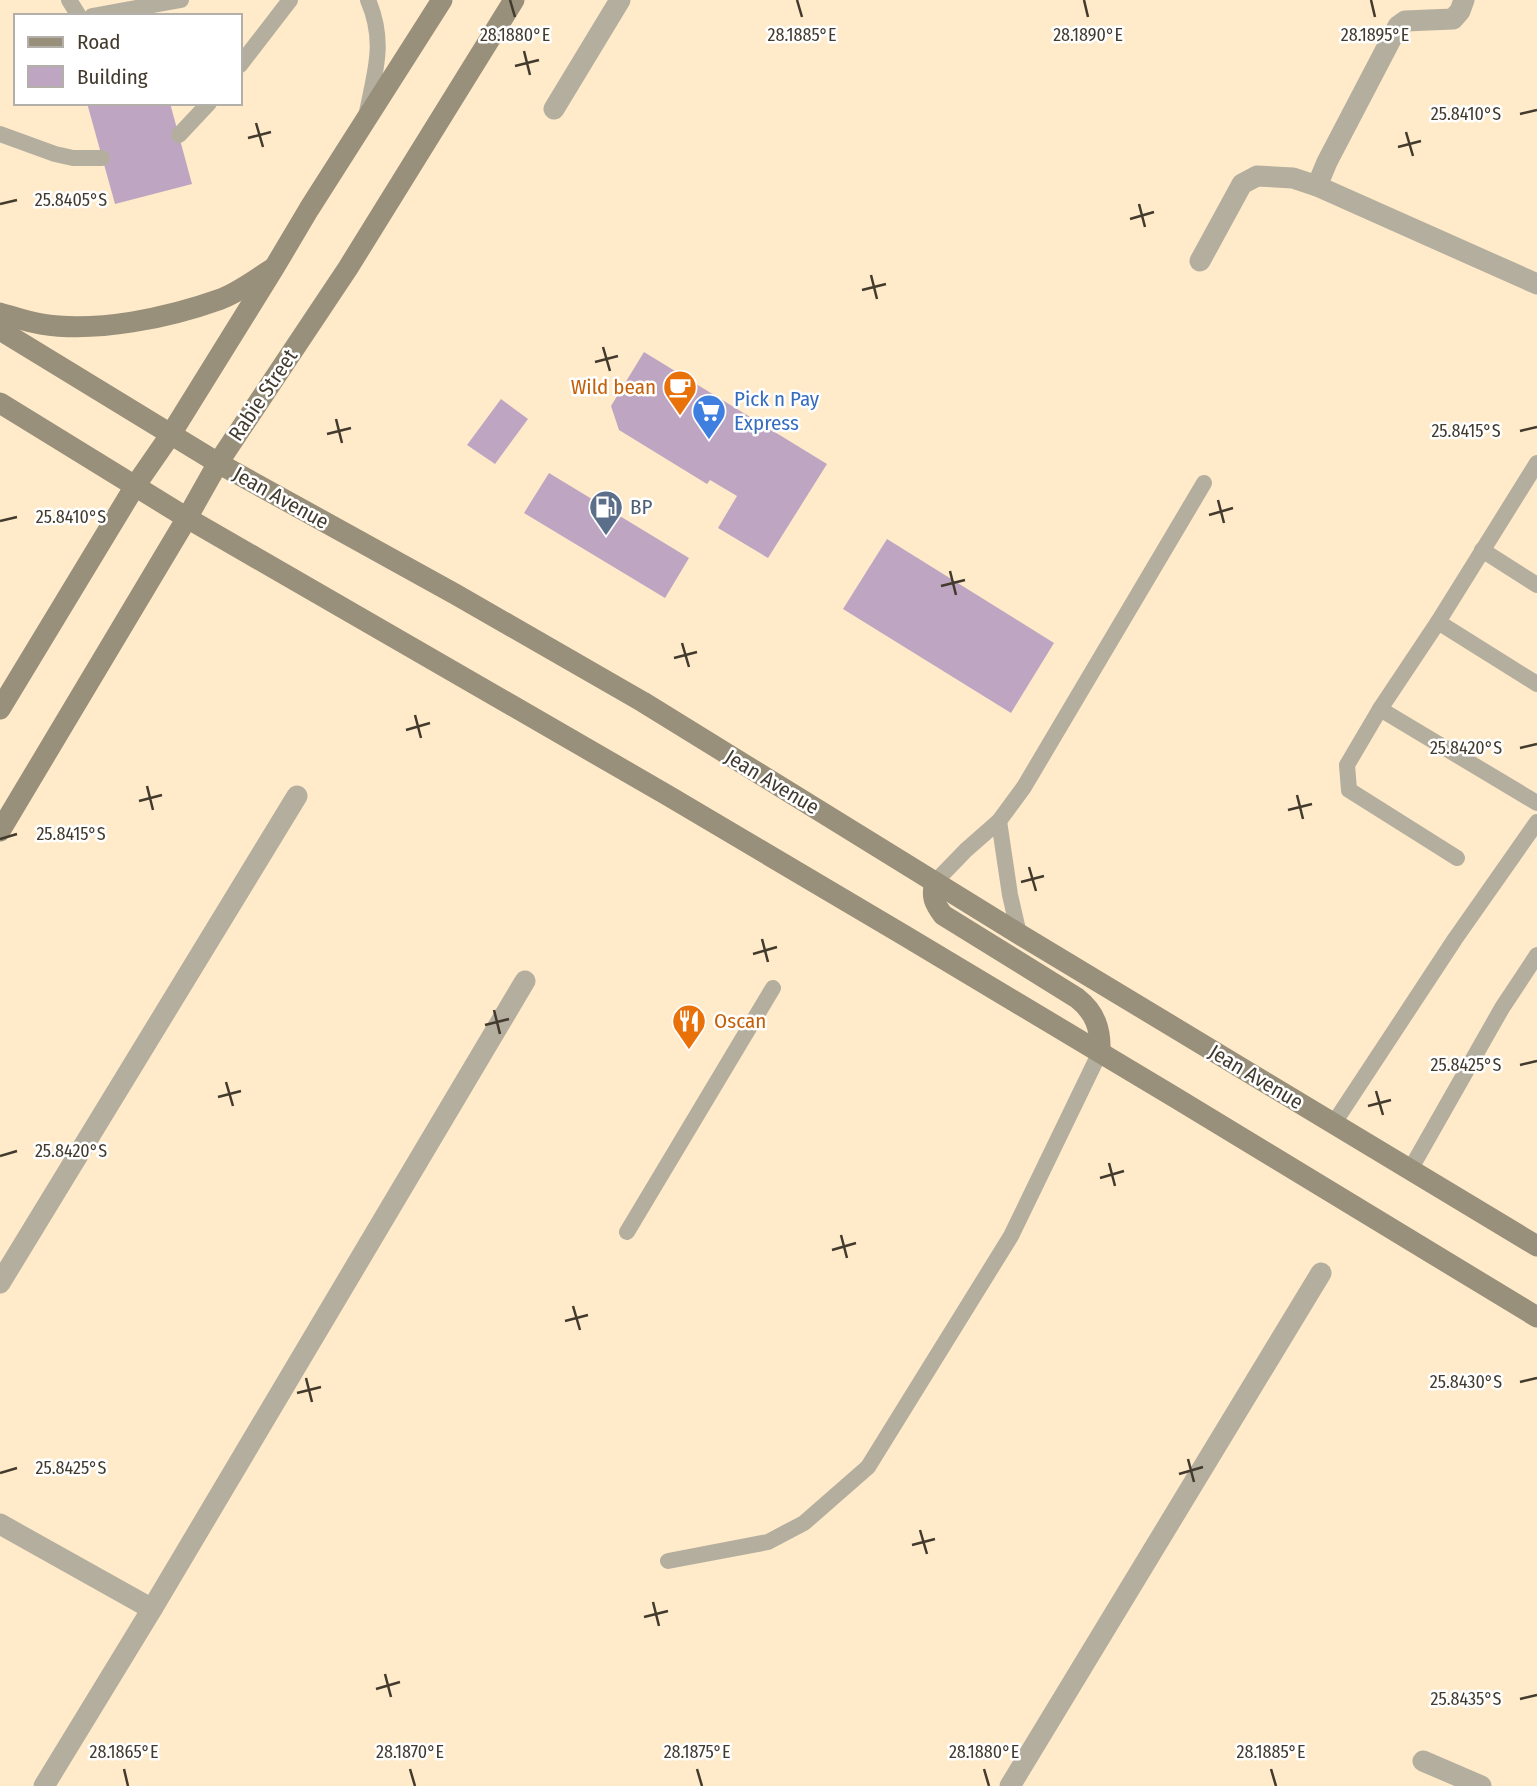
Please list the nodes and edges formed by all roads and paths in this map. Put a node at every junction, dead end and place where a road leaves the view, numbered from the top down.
1 (181, 0) edge
2 (290, 0) edge
3 (368, 0) edge
4 (442, 0) edge
5 (513, 0) edge
6 (620, 0) edge
7 (1464, 0) edge
8 (103, 14) edge
9 (242, 62) edge
10 (207, 105) edge
11 (554, 109) dead end
12 (366, 122) junction
13 (0, 134) edge
14 (179, 135) dead end
15 (102, 158) dead end
16 (1317, 186) junction
17 (1200, 261) dead end
18 (274, 268) junction
19 (1537, 284) edge
20 (0, 313) edge
21 (0, 330) edge
22 (0, 403) edge
23 (172, 434) junction
24 (218, 463) junction
25 (1537, 463) edge
26 (1204, 483) dead end
27 (135, 486) junction
28 (187, 518) junction
29 (1482, 550) junction
30 (1537, 585) edge
31 (1438, 622) junction
32 (1537, 684) edge
33 (0, 709) edge
34 (1380, 709) junction
35 (297, 796) dead end
36 (1537, 803) edge
37 (999, 821) junction
38 (1537, 822) edge
39 (0, 831) edge
40 (1457, 858) dead end
41 (935, 882) junction
42 (1019, 934) junction
43 (1537, 955) edge
44 (525, 981) dead end
45 (773, 988) dead end
46 (1100, 1052) junction
47 (1334, 1123) junction
48 (1410, 1170) junction
49 (627, 1232) dead end
50 (1537, 1246) edge
51 (1321, 1273) dead end
52 (0, 1283) edge
53 (1537, 1317) edge
54 (0, 1524) edge
55 (668, 1561) dead end
56 (152, 1609) junction
57 (1423, 1762) dead end
58 (44, 1786) edge
59 (1010, 1786) edge
60 (1481, 1786) edge

1 - 8 lane
2 - 9 lane
3 - 12 lane
4 - 12 main road
5 - 24 main road, Rabie Street
6 - 11 street
7 - 16 street
10 - 14 lane
12 - 18 main road
13 - 15 lane
16 - 17 street
16 - 19 street
18 - 20 main road
18 - 23 main road
21 - 23 main road, Jean Avenue
22 - 27 main road
23 - 24 main road, Jean Avenue
23 - 27 main road
24 - 28 main road, Rabie Street
24 - 41 main road, Jean Avenue
25 - 29 lane
26 - 37 lane
27 - 28 main road
27 - 33 main road
28 - 39 main road, Rabie Street
28 - 46 main road
29 - 30 lane
29 - 31 lane
31 - 32 lane
31 - 34 lane
34 - 36 lane
34 - 40 lane
35 - 52 street
37 - 41 lane
37 - 42 lane
38 - 47 lane
41 - 42 main road, Jean Avenue
41 - 46 main road
42 - 47 main road, Jean Avenue
43 - 48 lane
44 - 56 street
45 - 49 lane
46 - 53 main road
46 - 55 lane
47 - 48 main road, Jean Avenue
48 - 50 main road, Jean Avenue
51 - 59 street
54 - 56 street
56 - 58 street
57 - 60 street

